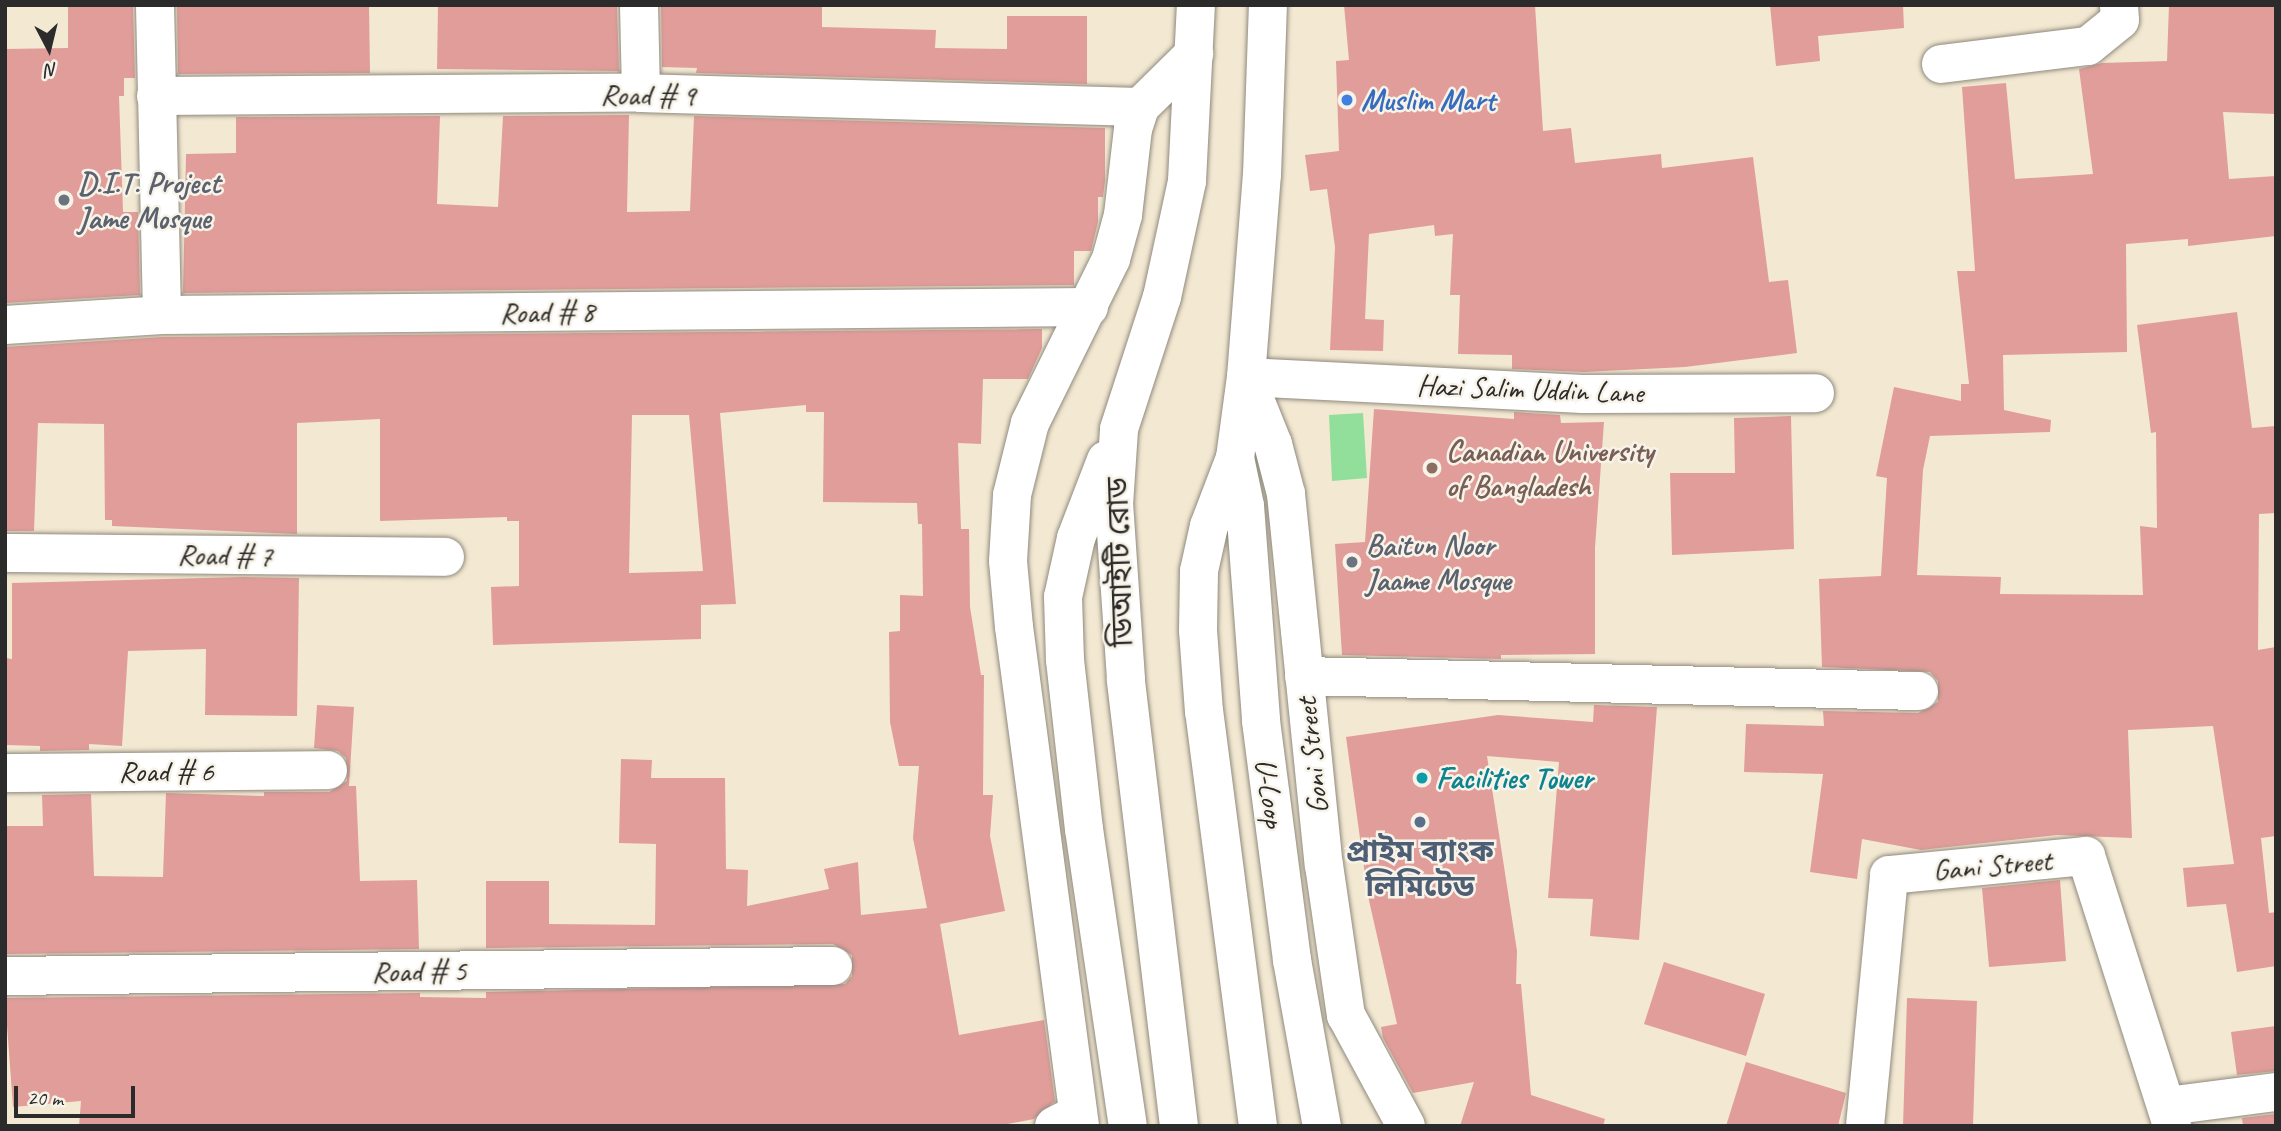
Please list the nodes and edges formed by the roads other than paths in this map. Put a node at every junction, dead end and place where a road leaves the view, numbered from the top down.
1 (155, 5) edge
2 (639, 5) edge
3 (1196, 5) edge
4 (1268, 5) edge
5 (2119, 5) edge
6 (1194, 54) junction
7 (1941, 64) dead end
8 (641, 93) junction
9 (156, 96) junction
10 (1140, 107) junction
11 (1089, 307) junction
12 (162, 315) junction
13 (5, 325) edge
14 (1246, 377) junction
15 (1815, 393) dead end
16 (1119, 429) junction
17 (1235, 458) junction
18 (5, 553) edge
19 (445, 557) dead end
20 (1304, 676) junction
21 (1919, 691) dead end
22 (328, 770) dead end
23 (5, 773) edge
24 (833, 966) dead end
25 (5, 976) edge
26 (2276, 1092) edge
27 (2170, 1116) edge
28 (1071, 1122) edge
29 (1128, 1126) edge
30 (1178, 1126) edge
31 (1258, 1126) edge
32 (1322, 1126) edge
33 (1406, 1126) edge
34 (1865, 1126) edge

1 - 9 street
2 - 8 street
3 - 6 street, ডিআইটি রোড
4 - 14 street
5 - 7 street
6 - 10 street
6 - 16 street, ডিআইটি রোড
8 - 9 street, Road # 9
8 - 10 street, Road # 9
9 - 12 street
10 - 11 street
11 - 12 street, Road # 8
11 - 28 street
12 - 13 street, Road # 8
14 - 15 street, Hazi Salim Uddin Lane
14 - 17 street
14 - 20 street, Goni Street
16 - 29 street
16 - 30 street, ডিআইটি রোড
17 - 31 street
17 - 32 street, U-Loop
18 - 19 street, Road # 7
20 - 21 street
20 - 33 street, Goni Street
22 - 23 street, Road # 6
24 - 25 street, Road # 5
26 - 27 street, Gani Street
27 - 34 street, Gani Street

